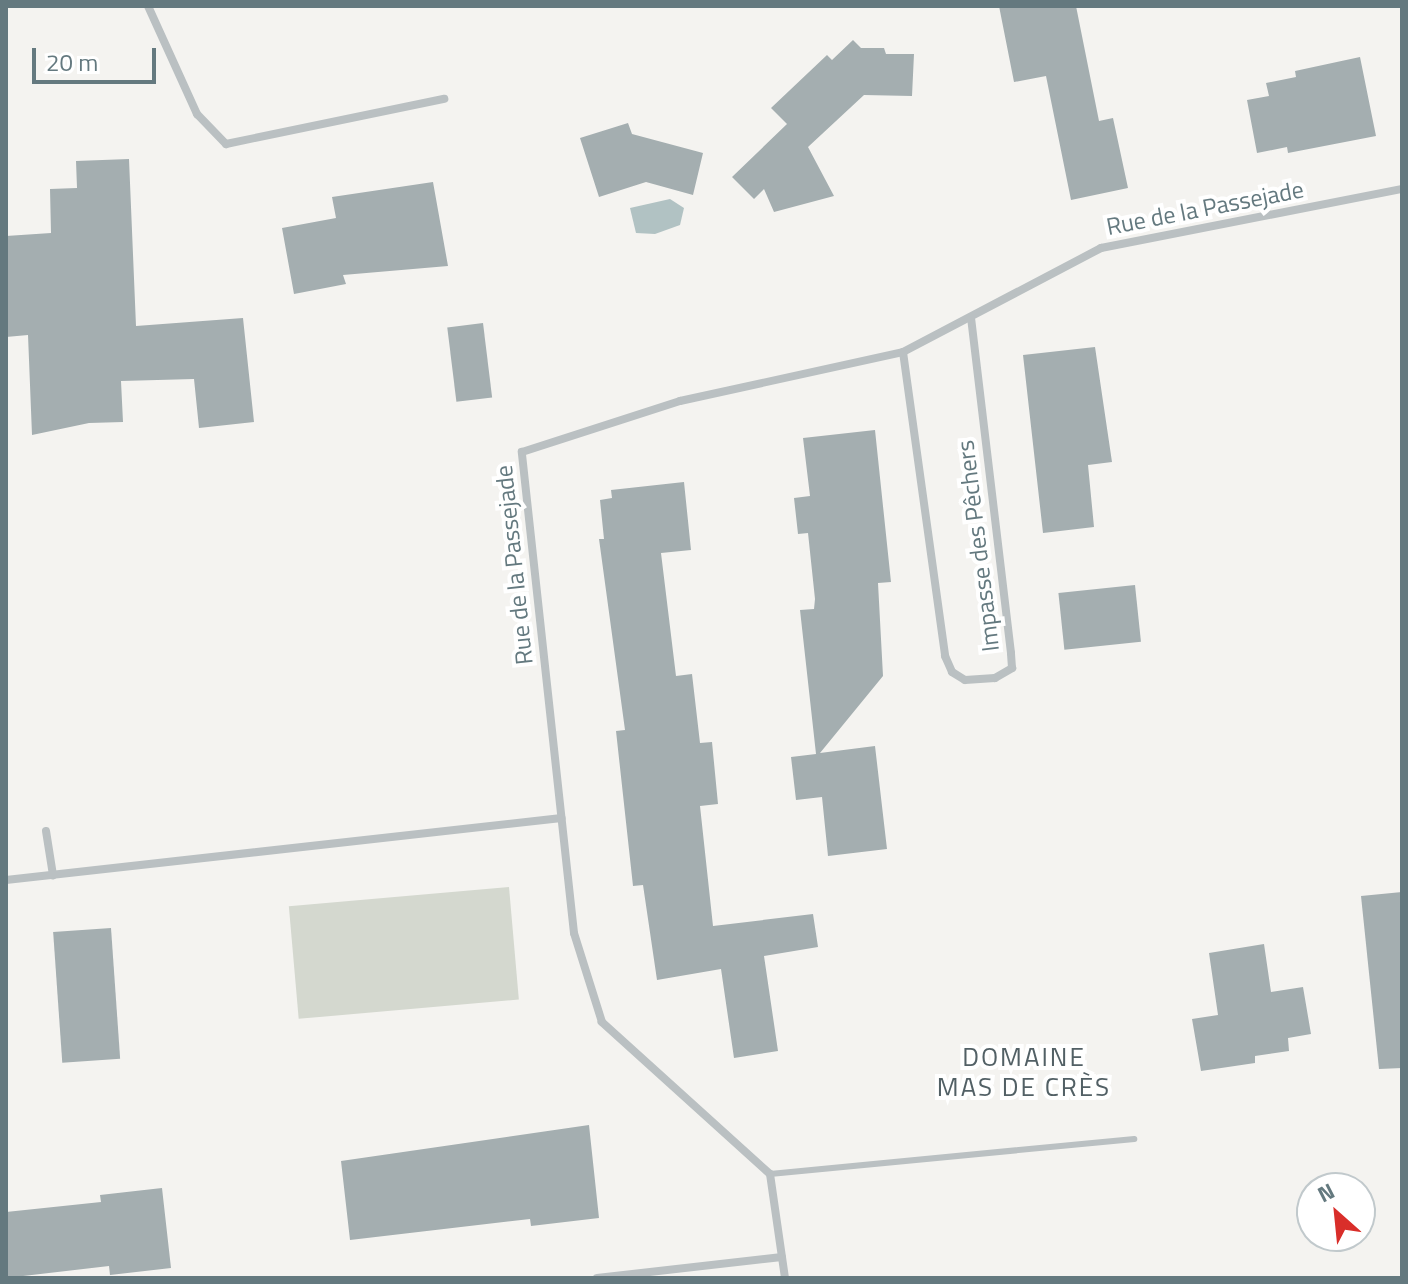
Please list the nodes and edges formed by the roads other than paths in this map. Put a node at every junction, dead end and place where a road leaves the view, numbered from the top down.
1 (148, 6) edge
2 (444, 99) dead end
3 (1402, 189) edge
4 (971, 319) junction
5 (903, 352) junction
6 (562, 818) junction
7 (46, 831) dead end
8 (53, 875) junction
9 (6, 880) edge
10 (1134, 1139) dead end
11 (770, 1174) junction
12 (782, 1257) junction
13 (597, 1278) edge
14 (785, 1278) edge

1 - 2 street
3 - 4 street, Rue de la Passejade
4 - 5 street, Rue de la Passejade
4 - 5 street, Impasse des Pêchers
5 - 6 street, Rue de la Passejade
6 - 8 street
6 - 11 street, Rue de la Passejade
7 - 8 street
8 - 9 street
10 - 11 lane
11 - 12 street
12 - 13 street
12 - 14 street

